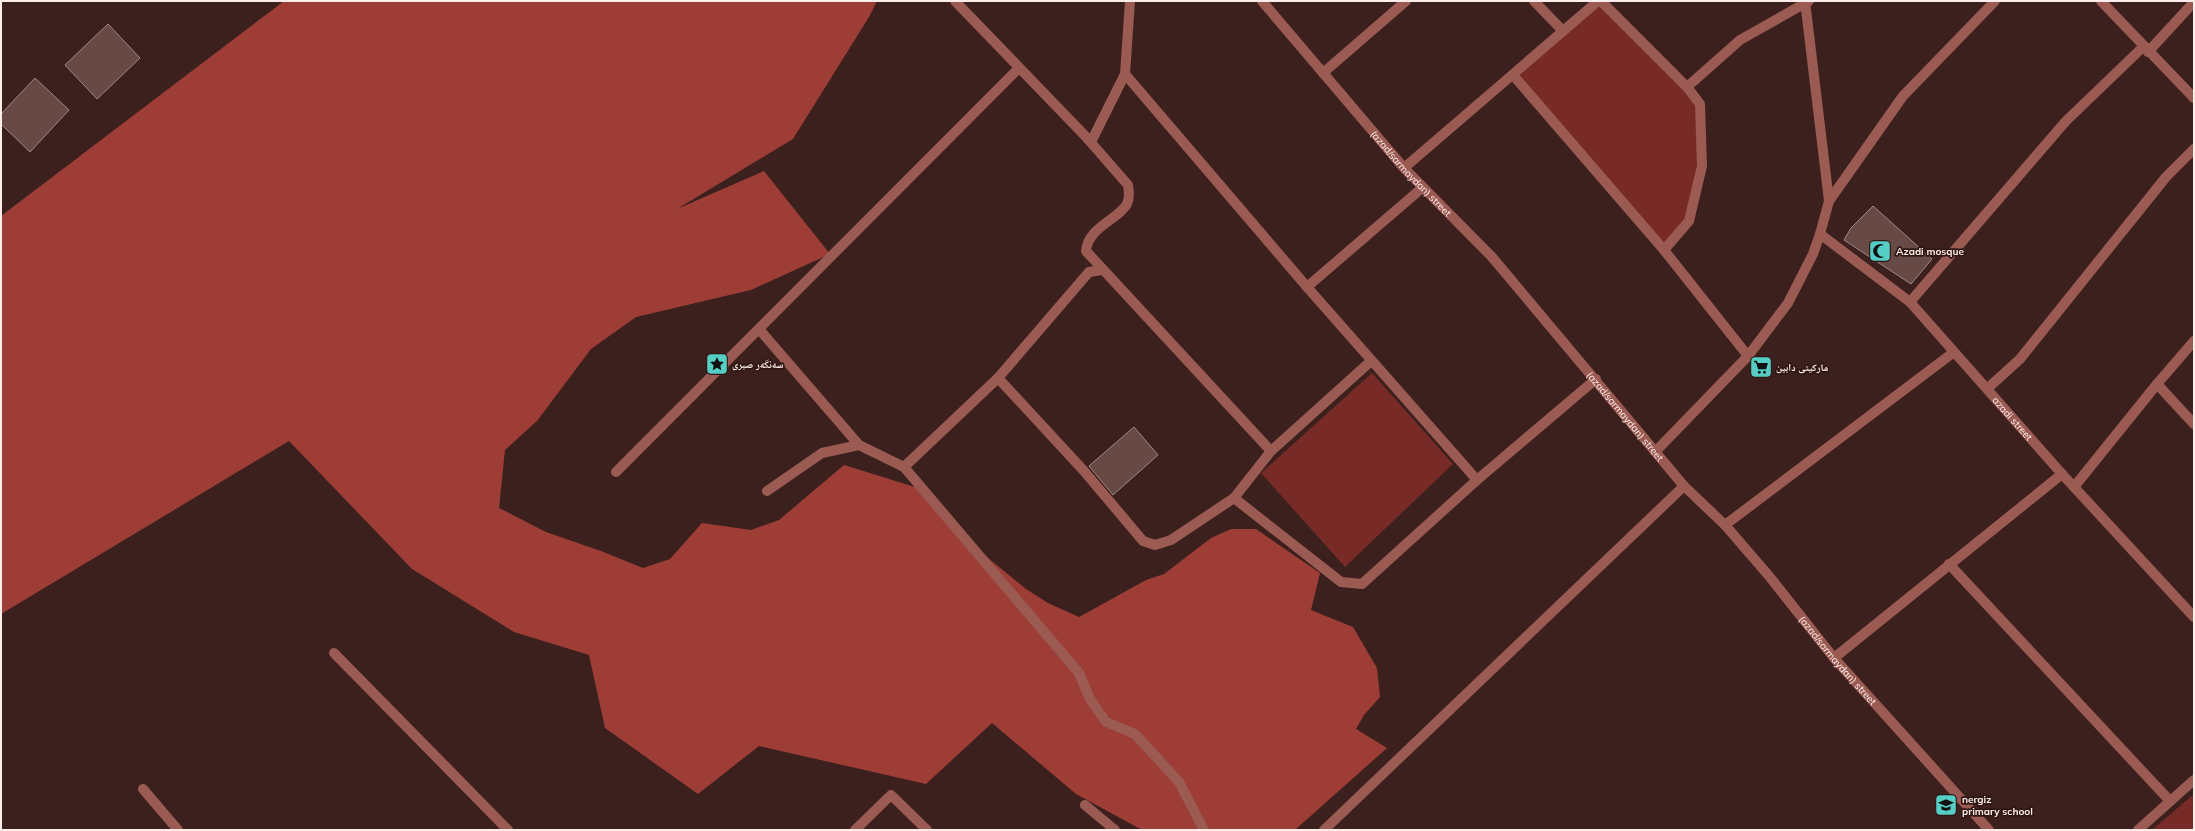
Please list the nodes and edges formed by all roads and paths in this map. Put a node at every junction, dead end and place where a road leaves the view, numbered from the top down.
1 (956, 1) edge
2 (1130, 1) edge
3 (1262, 1) edge
4 (1406, 1) edge
5 (1534, 1) edge
6 (1600, 1) edge
7 (1995, 1) edge
8 (2101, 1) edge
9 (1807, 2) edge
10 (2194, 2) edge
11 (1563, 31) junction
12 (2145, 49) junction
13 (1019, 68) junction
14 (1323, 73) junction
15 (1125, 74) junction
16 (1513, 75) junction
17 (1687, 86) junction
18 (2194, 98) edge
19 (1087, 138) junction
20 (2194, 149) edge
21 (1404, 168) junction
22 (1422, 188) junction
23 (1829, 201) junction
24 (1820, 234) junction
25 (1664, 250) junction
26 (1102, 270) junction
27 (1307, 287) junction
28 (1910, 302) junction
29 (759, 329) junction
30 (2194, 341) edge
31 (1954, 352) junction
32 (1748, 356) junction
33 (1371, 361) junction
34 (998, 378) junction
35 (1596, 379) junction
36 (2157, 384) junction
37 (1988, 388) junction
38 (2194, 424) edge
39 (859, 445) junction
40 (1271, 450) junction
41 (1655, 452) junction
42 (904, 467) junction
43 (616, 472) dead end
44 (2062, 474) junction
45 (1478, 480) junction
46 (1684, 486) junction
47 (2074, 487) junction
48 (767, 491) dead end
49 (1234, 498) junction
50 (1725, 525) junction
51 (1949, 564) junction
52 (2194, 617) edge
53 (334, 653) dead end
54 (1834, 658) junction
55 (2194, 780) edge
56 (143, 789) dead end
57 (2170, 801) junction
58 (1085, 805) dead end
59 (178, 830) edge
60 (508, 830) edge
61 (855, 830) edge
62 (927, 830) edge
63 (1114, 830) edge
64 (1204, 830) edge
65 (1324, 830) edge
66 (1989, 830) edge
67 (2138, 830) edge

1 - 13 street
2 - 15 street
3 - 14 street, (azad/sarmaydan) street
4 - 14 street
5 - 11 street
6 - 11 street
6 - 17 street
7 - 23 street
8 - 12 street
9 - 17 street
9 - 23 street
10 - 12 street
11 - 16 street
12 - 18 street
12 - 28 street
13 - 19 street
13 - 29 street
14 - 21 street, (azad/sarmaydan) street
15 - 19 street
15 - 27 street
16 - 21 street
16 - 25 street
17 - 25 street
19 - 26 street
20 - 37 street
21 - 22 street, (azad/sarmaydan) street
22 - 27 street
22 - 35 street, (azad/sarmaydan) street
23 - 24 street
24 - 28 street, azadi street
24 - 32 street
25 - 32 street
26 - 34 street
26 - 40 street
27 - 33 street
28 - 31 street, azadi street
29 - 39 street
29 - 43 street
30 - 36 street
31 - 37 street, azadi street
31 - 50 street
32 - 41 street
33 - 40 street
33 - 45 street
34 - 42 street
34 - 49 street
35 - 41 street, (azad/sarmaydan) street
35 - 45 street
36 - 38 street
36 - 47 street
37 - 44 street, azadi street
39 - 42 street
39 - 48 street
40 - 49 street
41 - 46 street, (azad/sarmaydan) street
42 - 64 street
44 - 47 street, azadi street
44 - 51 street
45 - 49 street
46 - 50 street, (azad/sarmaydan) street
46 - 65 street
47 - 52 street, azadi street
50 - 54 street, (azad/sarmaydan) street
51 - 54 street
51 - 57 street
53 - 60 street
54 - 66 street, (azad/sarmaydan) street
55 - 57 street
56 - 59 street
57 - 67 street
58 - 63 street
61 - 62 street

